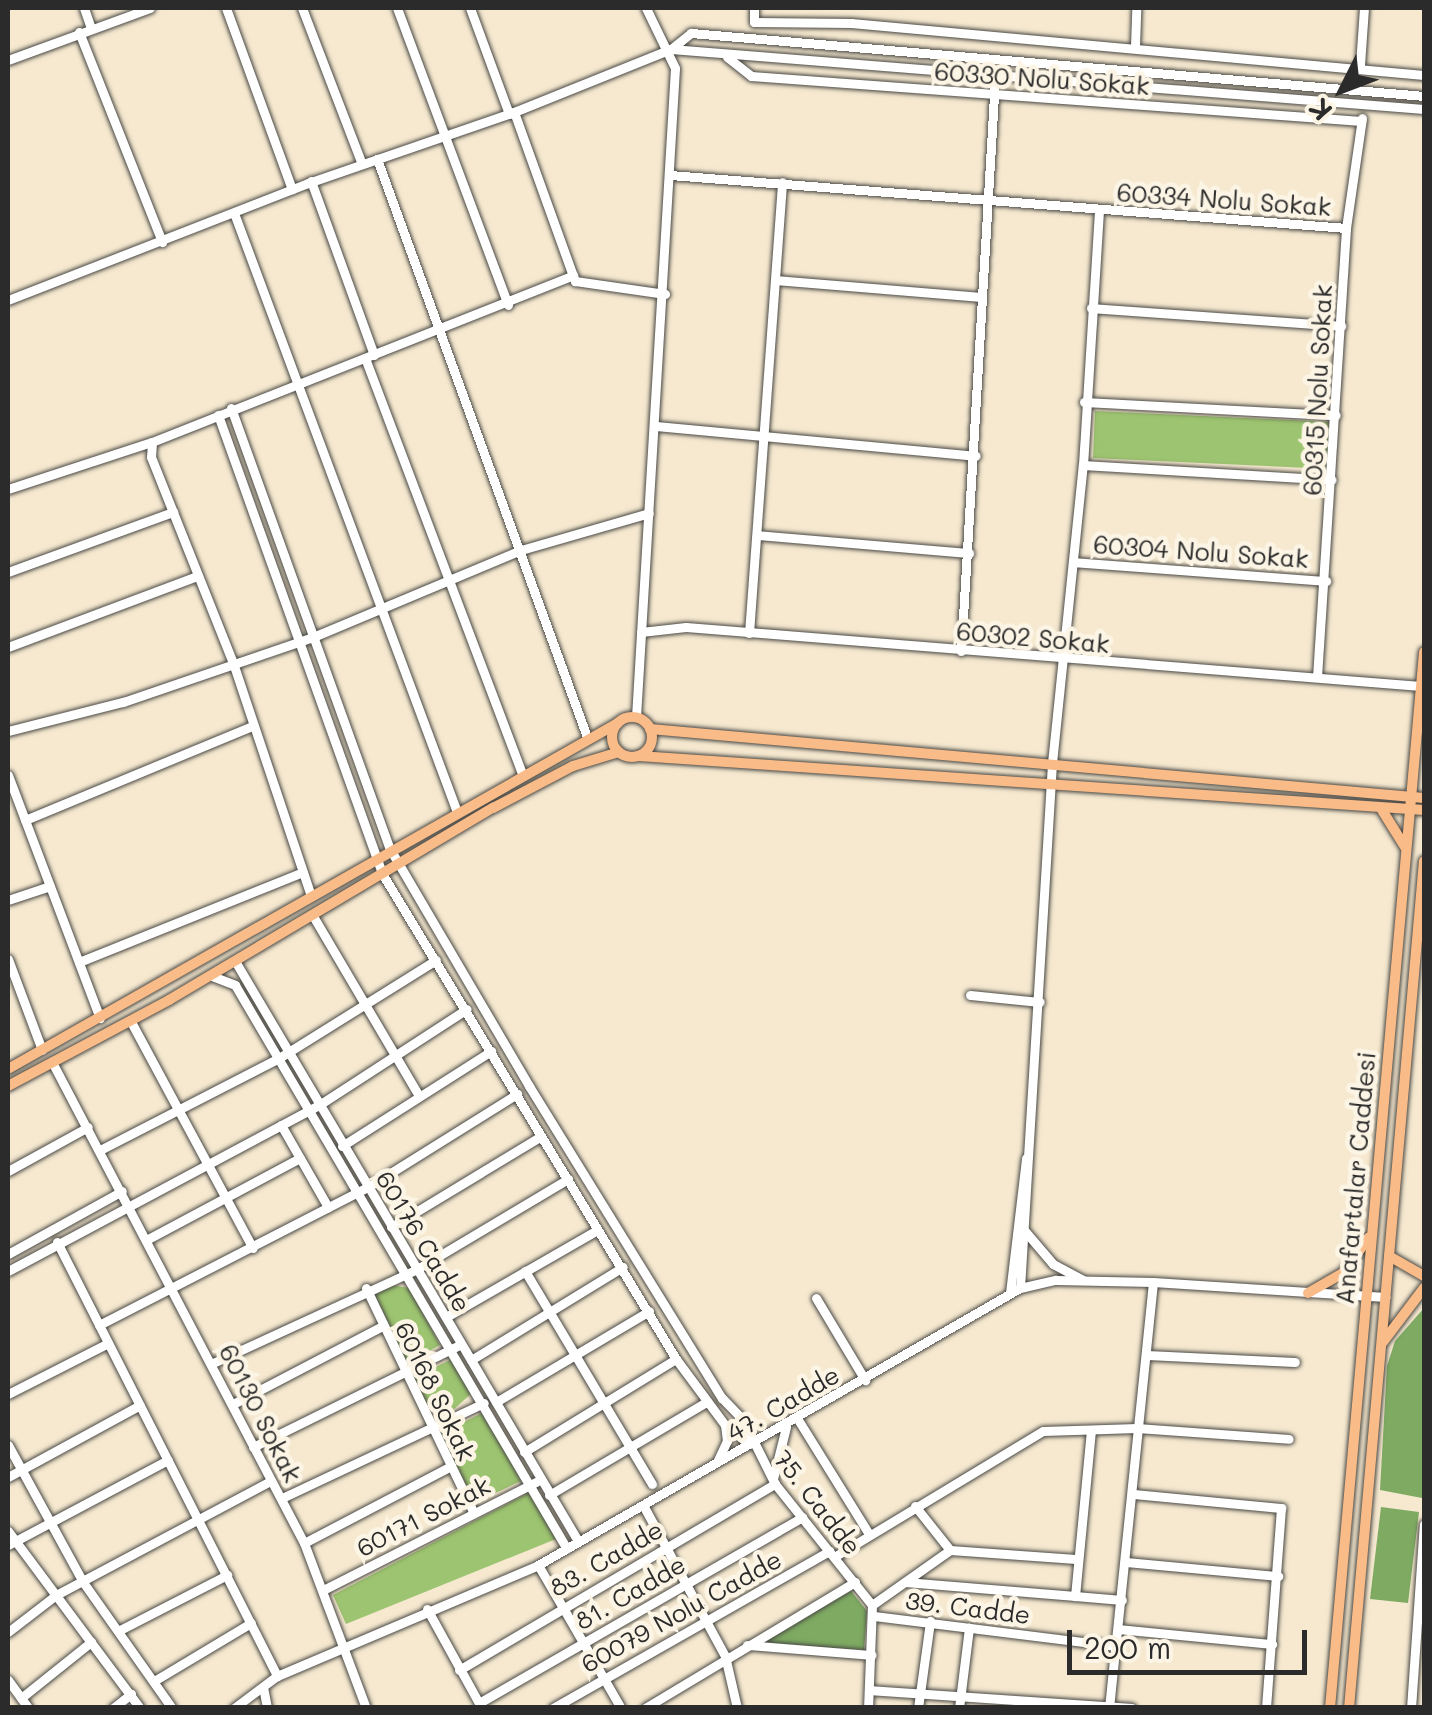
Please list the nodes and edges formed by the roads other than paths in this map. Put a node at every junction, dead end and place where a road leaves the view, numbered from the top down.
1 (84, 8) edge
2 (150, 8) edge
3 (226, 8) edge
4 (302, 8) edge
5 (397, 8) edge
6 (470, 8) edge
7 (646, 8) edge
8 (754, 8) edge
9 (1136, 8) edge
10 (1364, 8) edge
11 (91, 28) junction
12 (79, 32) junction
13 (1134, 46) junction
14 (670, 49) junction
15 (726, 56) junction
16 (8, 60) edge
17 (1360, 65) junction
18 (1424, 75) edge
19 (995, 78) junction
20 (991, 96) junction
21 (1424, 96) edge
22 (1368, 107) junction
23 (1424, 109) edge
24 (511, 113) junction
25 (1361, 122) junction
26 (444, 136) junction
27 (377, 159) junction
28 (362, 164) junction
29 (670, 174) junction
30 (311, 182) junction
31 (782, 182) junction
32 (292, 189) junction
33 (984, 197) junction
34 (1099, 210) junction
35 (234, 213) junction
36 (1346, 228) junction
37 (162, 242) junction
38 (573, 274) junction
39 (775, 280) junction
40 (665, 294) junction
41 (981, 297) junction
42 (8, 300) edge
43 (508, 305) junction
44 (1091, 308) junction
45 (1341, 326) junction
46 (439, 331) junction
47 (369, 356) junction
48 (298, 384) junction
49 (1084, 402) junction
50 (231, 408) junction
51 (1336, 414) junction
52 (218, 415) junction
53 (655, 426) junction
54 (764, 435) junction
55 (152, 442) junction
56 (976, 456) junction
57 (1082, 464) junction
58 (1332, 480) junction
59 (8, 488) edge
60 (173, 512) junction
61 (649, 513) junction
62 (756, 535) junction
63 (521, 550) junction
64 (969, 553) junction
65 (1074, 562) junction
66 (8, 572) edge
67 (197, 576) junction
68 (452, 576) junction
69 (1326, 581) junction
70 (382, 605) junction
71 (641, 632) junction
72 (750, 633) junction
73 (313, 637) junction
74 (298, 642) junction
75 (8, 646) edge
76 (962, 651) junction
77 (1424, 652) edge
78 (1063, 660) junction
79 (233, 662) junction
80 (1317, 678) junction
81 (1421, 686) junction
82 (636, 717) junction
83 (618, 723) junction
84 (250, 728) junction
85 (650, 729) junction
86 (8, 731) edge
87 (587, 738) junction
88 (619, 752) junction
89 (639, 756) junction
90 (1052, 763) junction
91 (8, 775) edge
92 (523, 776) junction
93 (1052, 788) junction
94 (1411, 797) junction
95 (1424, 798) edge
96 (1382, 810) junction
97 (1409, 810) junction
98 (1424, 810) edge
99 (457, 812) junction
100 (24, 820) junction
101 (1406, 848) junction
102 (390, 849) junction
103 (375, 858) junction
104 (1424, 861) edge
105 (400, 864) junction
106 (302, 872) junction
107 (383, 875) junction
108 (50, 886) junction
109 (312, 896) junction
110 (8, 900) edge
111 (313, 916) junction
112 (8, 959) edge
113 (436, 960) junction
114 (79, 962) junction
115 (235, 962) junction
116 (209, 976) junction
117 (970, 995) dead end
118 (1040, 1002) junction
119 (366, 1004) junction
120 (467, 1009) junction
121 (100, 1018) junction
122 (130, 1020) junction
123 (42, 1050) junction
124 (288, 1050) junction
125 (492, 1051) junction
126 (395, 1056) junction
127 (279, 1058) junction
128 (52, 1062) junction
129 (8, 1069) edge
130 (8, 1086) edge
131 (517, 1094) junction
132 (418, 1096) junction
133 (313, 1106) junction
134 (182, 1111) junction
135 (281, 1125) junction
136 (88, 1127) junction
137 (542, 1136) junction
138 (342, 1146) junction
139 (100, 1150) junction
140 (300, 1158) junction
141 (1026, 1158) junction
142 (208, 1162) junction
143 (8, 1171) edge
144 (568, 1180) junction
145 (363, 1189) junction
146 (122, 1190) junction
147 (227, 1200) junction
148 (128, 1202) junction
149 (328, 1207) junction
150 (392, 1227) junction
151 (597, 1230) junction
152 (1024, 1230) junction
153 (1370, 1236) junction
154 (148, 1239) junction
155 (57, 1242) junction
156 (252, 1248) junction
157 (8, 1254) edge
158 (1389, 1256) junction
159 (624, 1267) junction
160 (8, 1270) edge
161 (412, 1271) junction
162 (526, 1271) junction
163 (1424, 1276) edge
164 (1085, 1281) junction
165 (1154, 1282) junction
166 (366, 1288) junction
167 (1020, 1288) junction
168 (1424, 1288) edge
169 (174, 1290) junction
170 (1010, 1293) junction
171 (1308, 1294) junction
172 (1386, 1297) junction
173 (816, 1298) dead end
174 (1364, 1298) junction
175 (649, 1311) junction
176 (548, 1312) junction
177 (446, 1317) junction
178 (99, 1324) junction
179 (382, 1326) junction
180 (108, 1343) junction
181 (1383, 1343) junction
182 (457, 1346) junction
183 (1146, 1355) junction
184 (576, 1356) junction
185 (676, 1359) junction
186 (471, 1360) junction
187 (1295, 1362) dead end
188 (213, 1364) junction
189 (404, 1371) junction
190 (865, 1380) junction
191 (8, 1394) edge
192 (496, 1402) junction
193 (706, 1402) junction
194 (484, 1403) junction
195 (233, 1404) junction
196 (604, 1404) junction
197 (140, 1406) junction
198 (792, 1421) junction
199 (434, 1424) junction
200 (725, 1426) junction
201 (1137, 1428) junction
202 (1090, 1430) junction
203 (1289, 1439) dead end
204 (8, 1445) edge
205 (751, 1446) junction
206 (253, 1447) junction
207 (630, 1447) junction
208 (524, 1452) junction
209 (168, 1460) junction
210 (716, 1463) junction
211 (451, 1466) junction
212 (20, 1469) junction
213 (8, 1477) edge
214 (270, 1481) junction
215 (536, 1482) junction
216 (774, 1483) junction
217 (652, 1484) dead end
218 (1133, 1494) junction
219 (549, 1495) junction
220 (282, 1498) junction
221 (644, 1504) junction
222 (914, 1506) junction
223 (474, 1511) junction
224 (196, 1516) junction
225 (802, 1516) junction
226 (1424, 1524) edge
227 (51, 1525) junction
228 (870, 1534) junction
229 (10, 1539) edge
230 (578, 1542) junction
231 (304, 1543) junction
232 (667, 1546) junction
233 (566, 1549) junction
234 (950, 1550) junction
235 (832, 1554) junction
236 (1076, 1559) junction
237 (1126, 1562) junction
238 (538, 1565) junction
239 (226, 1576) junction
240 (1278, 1576) junction
241 (83, 1582) junction
242 (855, 1582) junction
243 (905, 1582) junction
244 (686, 1584) junction
245 (325, 1589) junction
246 (56, 1595) junction
247 (1075, 1596) junction
248 (1122, 1600) junction
249 (562, 1606) junction
250 (427, 1609) junction
251 (873, 1610) junction
252 (705, 1620) junction
253 (930, 1621) junction
254 (251, 1623) junction
255 (969, 1628) junction
256 (1118, 1629) junction
257 (8, 1632) edge
258 (118, 1632) junction
259 (92, 1642) junction
260 (583, 1642) junction
261 (746, 1644) junction
262 (1272, 1644) junction
263 (1116, 1646) junction
264 (344, 1647) junction
265 (872, 1655) junction
266 (724, 1656) junction
267 (460, 1670) junction
268 (278, 1676) junction
269 (604, 1677) junction
270 (8, 1680) edge
271 (154, 1681) junction
272 (262, 1687) junction
273 (869, 1690) junction
274 (918, 1693) junction
275 (130, 1694) junction
276 (960, 1695) junction
277 (21, 1698) junction
278 (480, 1705) edge
279 (645, 1707) edge
280 (1109, 1707) edge
281 (28, 1708) edge
282 (113, 1708) edge
283 (140, 1708) edge
284 (172, 1708) edge
285 (234, 1708) edge
286 (267, 1708) edge
287 (366, 1708) edge
288 (553, 1708) edge
289 (622, 1708) edge
290 (654, 1708) edge
291 (737, 1708) edge
292 (868, 1708) edge
293 (918, 1708) edge
294 (959, 1708) edge
295 (1131, 1708) edge
296 (1266, 1708) edge
297 (1330, 1708) edge
298 (1349, 1708) edge
299 (1411, 1708) edge

1 - 11 street
2 - 11 street
3 - 32 street
4 - 28 street
5 - 26 street
6 - 24 street
7 - 14 street
8 - 13 street
9 - 13 street
10 - 17 street
11 - 12 street
12 - 16 street
12 - 37 street
13 - 17 street
14 - 15 street
14 - 21 street
14 - 24 street
14 - 29 street
15 - 19 street
15 - 20 street, 60330 Nolu Sokak
17 - 18 street
19 - 20 street
19 - 22 street
20 - 25 street, 60330 Nolu Sokak
20 - 33 street
22 - 23 street
22 - 25 street, 60315 Nolu Sokak
24 - 26 street
24 - 38 street
25 - 36 street, 60315 Nolu Sokak
26 - 27 street
26 - 43 street
27 - 28 street
27 - 46 street
28 - 30 street
29 - 31 street, 60334 Nolu Sokak
29 - 40 street
30 - 32 street
30 - 47 street
31 - 33 street, 60334 Nolu Sokak
31 - 39 street
32 - 35 street
33 - 34 street, 60334 Nolu Sokak
33 - 41 street
34 - 36 street, 60334 Nolu Sokak
34 - 44 street
35 - 37 street
35 - 48 street
36 - 45 street, 60315 Nolu Sokak
37 - 42 street
38 - 40 street
38 - 43 street
39 - 41 street
39 - 54 street
40 - 53 street
41 - 56 street
43 - 46 street
44 - 45 street
44 - 49 street
45 - 51 street, 60315 Nolu Sokak
46 - 47 street
46 - 63 street
47 - 48 street
47 - 68 street
48 - 50 street
48 - 70 street
49 - 51 street
49 - 57 street
50 - 52 street
50 - 73 street, 75. Cadde
51 - 58 street, 60315 Nolu Sokak
52 - 55 street
52 - 74 street
53 - 54 street
53 - 61 street
54 - 56 street
54 - 62 street
55 - 59 street
55 - 60 street
56 - 64 street
57 - 58 street
57 - 65 street
58 - 69 street, 60315 Nolu Sokak
60 - 66 street
60 - 67 street
61 - 63 street
61 - 71 street
62 - 64 street
62 - 72 street
63 - 68 street
63 - 87 street
64 - 76 street
65 - 69 street, 60304 Nolu Sokak
65 - 78 street
67 - 75 street
67 - 79 street
68 - 70 street
68 - 92 street
69 - 80 street, 60315 Nolu Sokak
70 - 73 street
70 - 99 street
71 - 72 street, 60302 Sokak
71 - 82 street
72 - 76 street, 60302 Sokak
73 - 74 street
73 - 102 street, 75. Cadde
74 - 79 street
74 - 103 street
76 - 78 street, 60302 Sokak
77 - 81 main road, Anafartalar Caddesi
78 - 80 street, 60302 Sokak
78 - 90 street
79 - 84 street
79 - 86 street
80 - 81 street, 60302 Sokak
81 - 94 main road, Anafartalar Caddesi
82 - 83 main road
82 - 85 main road
83 - 87 main road
83 - 88 main road
84 - 100 street
84 - 106 street
85 - 89 main road
85 - 90 main road
87 - 92 main road
88 - 89 main road
88 - 105 main road
89 - 93 main road
90 - 93 street
90 - 94 main road
91 - 100 street
92 - 99 main road
93 - 96 main road
93 - 118 street
94 - 95 main road
94 - 97 main road, Anafartalar Caddesi
96 - 97 main road
96 - 101 main road
97 - 98 main road
97 - 101 main road, Anafartalar Caddesi
99 - 102 main road
100 - 108 street
101 - 153 main road, Anafartalar Caddesi
102 - 103 main road
102 - 105 street, 75. Cadde
103 - 107 street
103 - 109 main road
104 - 158 main road, Anafartalar Caddesi
105 - 107 main road
105 - 205 street, 75. Cadde
106 - 109 street
106 - 114 street
107 - 111 main road
107 - 113 street
108 - 110 street
108 - 114 street
109 - 121 main road
111 - 115 main road
111 - 119 street
112 - 123 street
113 - 119 street
113 - 120 street
114 - 121 street
115 - 116 main road
115 - 124 street, 60176 Cadde
116 - 122 main road
116 - 127 street
117 - 118 street
118 - 141 street
119 - 124 street
119 - 126 street
120 - 125 street
120 - 126 street
121 - 123 main road
122 - 128 main road
122 - 134 street
123 - 129 main road
124 - 127 street
124 - 133 street, 60176 Cadde
125 - 131 street
125 - 132 street
126 - 132 street
126 - 133 street
127 - 133 street
127 - 134 street
128 - 130 main road
128 - 136 street, 60130 Sokak
131 - 137 street
131 - 145 street
132 - 138 street
133 - 135 street
133 - 138 street, 60176 Cadde
133 - 145 street
134 - 139 street
134 - 142 street
135 - 140 street
135 - 142 street
136 - 139 street, 60130 Sokak
136 - 143 street
137 - 144 street
137 - 150 street
138 - 145 street, 60176 Cadde
139 - 146 street, 60130 Sokak
140 - 147 street
140 - 149 street
141 - 152 street
141 - 170 street
142 - 147 street
142 - 148 street
144 - 151 street
144 - 161 street
145 - 149 street
145 - 150 street, 60176 Cadde
145 - 161 street
146 - 148 street, 60130 Sokak
146 - 157 street
147 - 154 street
147 - 156 street
148 - 154 street, 60130 Sokak
148 - 155 street
149 - 156 street
150 - 161 street, 60176 Cadde
151 - 159 street
151 - 162 street
152 - 164 street
152 - 167 street
153 - 171 main road
153 - 174 main road, Anafartalar Caddesi
154 - 169 street, 60130 Sokak
155 - 160 street
155 - 178 street
156 - 169 street
158 - 163 main road
158 - 172 main road, Anafartalar Caddesi
159 - 175 street
159 - 176 street
161 - 166 street
161 - 177 street, 60176 Cadde
161 - 182 street
162 - 176 street
162 - 177 street
164 - 165 street, 47. Cadde
164 - 167 street, 47. Cadde
165 - 171 street, 47. Cadde
165 - 183 street
166 - 179 street, 60168 Sokak
166 - 188 street
167 - 170 street, 47. Cadde
168 - 181 main road
169 - 178 street
169 - 188 street, 60130 Sokak
170 - 190 street, 47. Cadde
171 - 174 street, 47. Cadde
172 - 174 street, 47. Cadde
172 - 181 main road, Anafartalar Caddesi
173 - 190 street
174 - 297 main road, Anafartalar Caddesi
175 - 184 street
175 - 185 street
176 - 184 street
176 - 186 street
177 - 182 street, 60176 Cadde
178 - 180 street
179 - 189 street, 60168 Sokak
179 - 195 street
180 - 191 street
180 - 197 street
181 - 298 main road, Anafartalar Caddesi
182 - 186 street, 60176 Cadde
182 - 189 street
182 - 194 street
183 - 187 street
183 - 201 street
184 - 192 street
184 - 196 street
185 - 193 street
185 - 196 street
186 - 192 street, 60176 Cadde
188 - 195 street, 60130 Sokak
189 - 199 street, 60168 Sokak
189 - 206 street
190 - 198 street, 47. Cadde
192 - 208 street, 60176 Cadde
193 - 200 street
193 - 207 street
194 - 199 street
194 - 215 street
195 - 206 street, 60130 Sokak
196 - 207 street
196 - 208 street
197 - 209 street
197 - 212 street
198 - 205 street, 47. Cadde
198 - 216 street
198 - 228 street
199 - 211 street, 60168 Sokak
199 - 220 street
200 - 205 street
200 - 210 street
201 - 202 street, 60079 Nolu Cadde
201 - 203 street, 60079 Nolu Cadde
201 - 218 street
202 - 222 street, 60079 Nolu Cadde
202 - 236 street
204 - 212 street
205 - 210 street, 47. Cadde
205 - 216 street, 75. Cadde
206 - 214 street, 60130 Sokak
207 - 217 street
207 - 219 street
208 - 215 street, 60176 Cadde
209 - 224 street
209 - 227 street
210 - 221 street, 47. Cadde
211 - 223 street, 60168 Sokak
211 - 231 street
212 - 213 street
212 - 227 street
214 - 220 street, 60130 Sokak
214 - 224 street
215 - 219 street, 60176 Cadde
215 - 223 street, 60171 Sokak
215 - 233 street
216 - 225 street, 75. Cadde
216 - 232 street, 83. Cadde
218 - 237 street
218 - 240 street
219 - 230 street, 60176 Cadde
220 - 231 street, 60130 Sokak
221 - 230 street, 47. Cadde
221 - 232 street
222 - 228 street, 60079 Nolu Cadde
222 - 234 street
223 - 245 street, 60171 Sokak
224 - 239 street
224 - 241 street
225 - 235 street, 75. Cadde
225 - 244 street, 81. Cadde
226 - 299 street
227 - 229 street
227 - 241 street
228 - 235 street, 60079 Nolu Cadde
229 - 246 street
230 - 233 street, 47. Cadde
231 - 245 street, 60130 Sokak
232 - 244 street
232 - 249 street, 83. Cadde
233 - 238 street, 47. Cadde
234 - 236 street
234 - 243 street
235 - 242 street, 75. Cadde
235 - 252 street, 60079 Nolu Cadde
236 - 247 street
237 - 240 street
237 - 248 street
238 - 249 street
238 - 250 street, 47. Cadde
239 - 254 street
239 - 258 street
240 - 262 street
241 - 246 street
241 - 258 street
242 - 251 street, 75. Cadde
242 - 261 street
243 - 247 street
243 - 251 street
244 - 252 street
244 - 260 street, 81. Cadde
245 - 264 street, 60130 Sokak
246 - 257 street
246 - 259 street
247 - 248 street
248 - 256 street
249 - 260 street
249 - 267 street, 83. Cadde
250 - 264 street, 47. Cadde
250 - 267 street
251 - 253 street, 39. Cadde
251 - 265 street
252 - 266 street
252 - 269 street, 60079 Nolu Cadde
253 - 255 street, 39. Cadde
253 - 274 street
254 - 268 street
254 - 271 street
255 - 263 street, 39. Cadde
255 - 276 street
256 - 262 street
256 - 263 street
258 - 271 street
259 - 275 street
259 - 277 street
260 - 269 street
260 - 278 street, 81. Cadde
261 - 265 street
261 - 266 street
262 - 296 street
263 - 280 street
264 - 268 street, 47. Cadde
264 - 287 street, 60130 Sokak
265 - 273 street
266 - 279 street
266 - 291 street
267 - 278 street
268 - 272 street, 47. Cadde
269 - 288 street, 60079 Nolu Cadde
269 - 289 street
270 - 277 street
271 - 284 street
272 - 285 street, 47. Cadde
272 - 286 street
273 - 274 street
273 - 292 street
274 - 276 street
274 - 293 street
275 - 282 street
275 - 283 street
276 - 280 street
276 - 294 street
277 - 281 street
279 - 290 street
280 - 295 street

